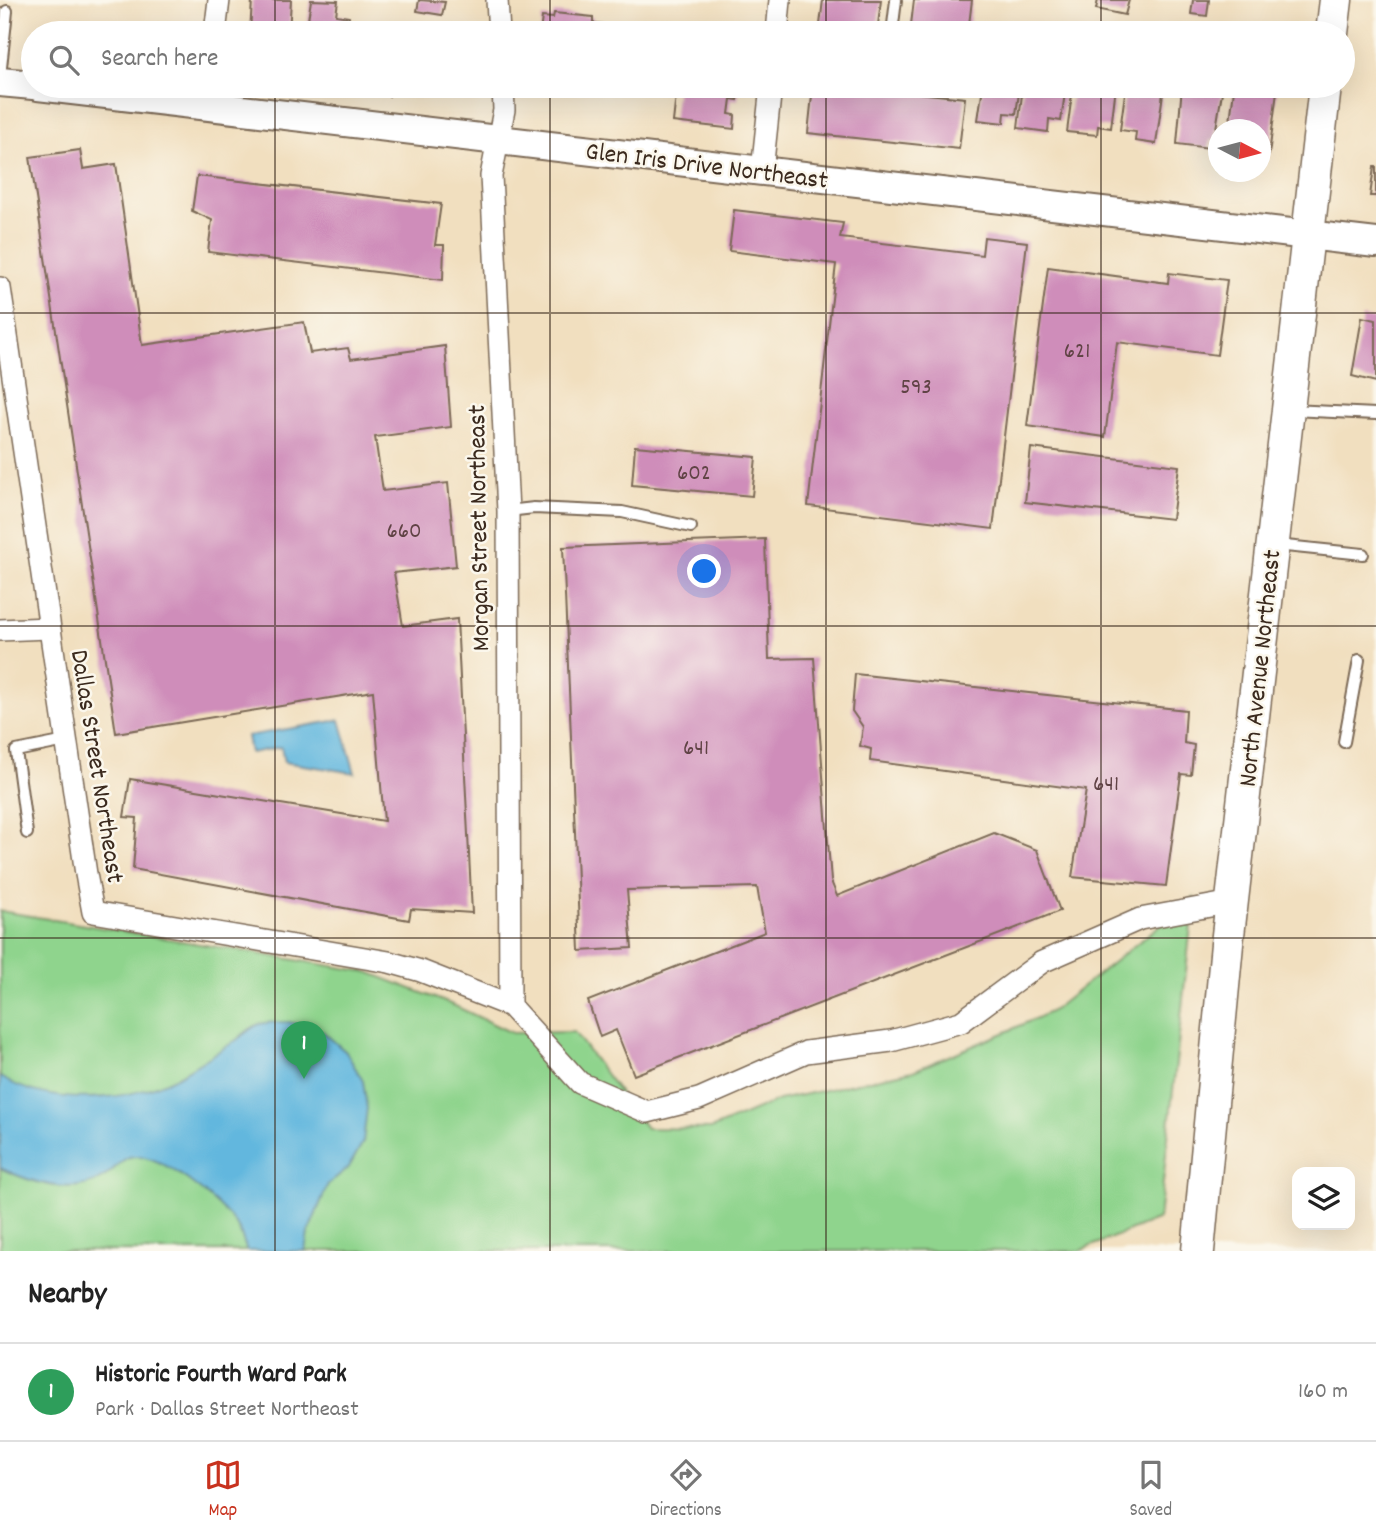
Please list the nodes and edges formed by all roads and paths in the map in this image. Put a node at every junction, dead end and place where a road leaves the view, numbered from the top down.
1 (219, 0) edge
2 (497, 0) edge
3 (780, 0) edge
4 (896, 0) edge
5 (1336, 0) edge
6 (7, 11) dead end
7 (216, 21) edge
8 (498, 21) edge
9 (778, 21) edge
10 (893, 21) edge
11 (1333, 21) edge
12 (0, 79) edge
13 (21, 82) edge
14 (219, 98) edge
15 (504, 98) edge
16 (770, 98) edge
17 (1324, 98) edge
18 (499, 140) junction
19 (762, 171) junction
20 (1307, 235) junction
21 (1376, 243) edge
22 (0, 288) edge
23 (1288, 410) junction
24 (1376, 414) edge
25 (508, 511) junction
26 (691, 527) dead end
27 (1272, 545) junction
28 (1363, 554) dead end
29 (49, 628) junction
30 (0, 630) edge
31 (1359, 660) dead end
32 (66, 741) junction
33 (1344, 742) dead end
34 (27, 833) dead end
35 (1232, 902) junction
36 (510, 1006) junction
37 (1198, 1251) edge

1 - 7 street
2 - 8 street
3 - 9 street
4 - 10 lane
5 - 11 main road
6 - 12 lane
12 - 13 street, Glen Iris Drive Northeast
14 - 18 street, Glen Iris Drive Northeast
15 - 18 street, Morgan Street Northeast
16 - 19 street
17 - 20 main road, North Avenue Northeast
18 - 19 street, Glen Iris Drive Northeast
18 - 25 street, Morgan Street Northeast
19 - 20 street, Glen Iris Drive Northeast
20 - 21 street, Glen Iris Drive Northeast
20 - 23 main road, North Avenue Northeast
22 - 29 street, Dallas Street Northeast
23 - 24 lane
23 - 27 main road, North Avenue Northeast
25 - 26 lane
25 - 36 street, Morgan Street Northeast
27 - 28 lane
27 - 35 main road, North Avenue Northeast
29 - 30 street
29 - 32 street, Dallas Street Northeast
31 - 33 lane
32 - 34 lane
32 - 36 street, Dallas Street Northeast
35 - 36 street, Dallas Street Northeast
35 - 37 main road, North Avenue Northeast

